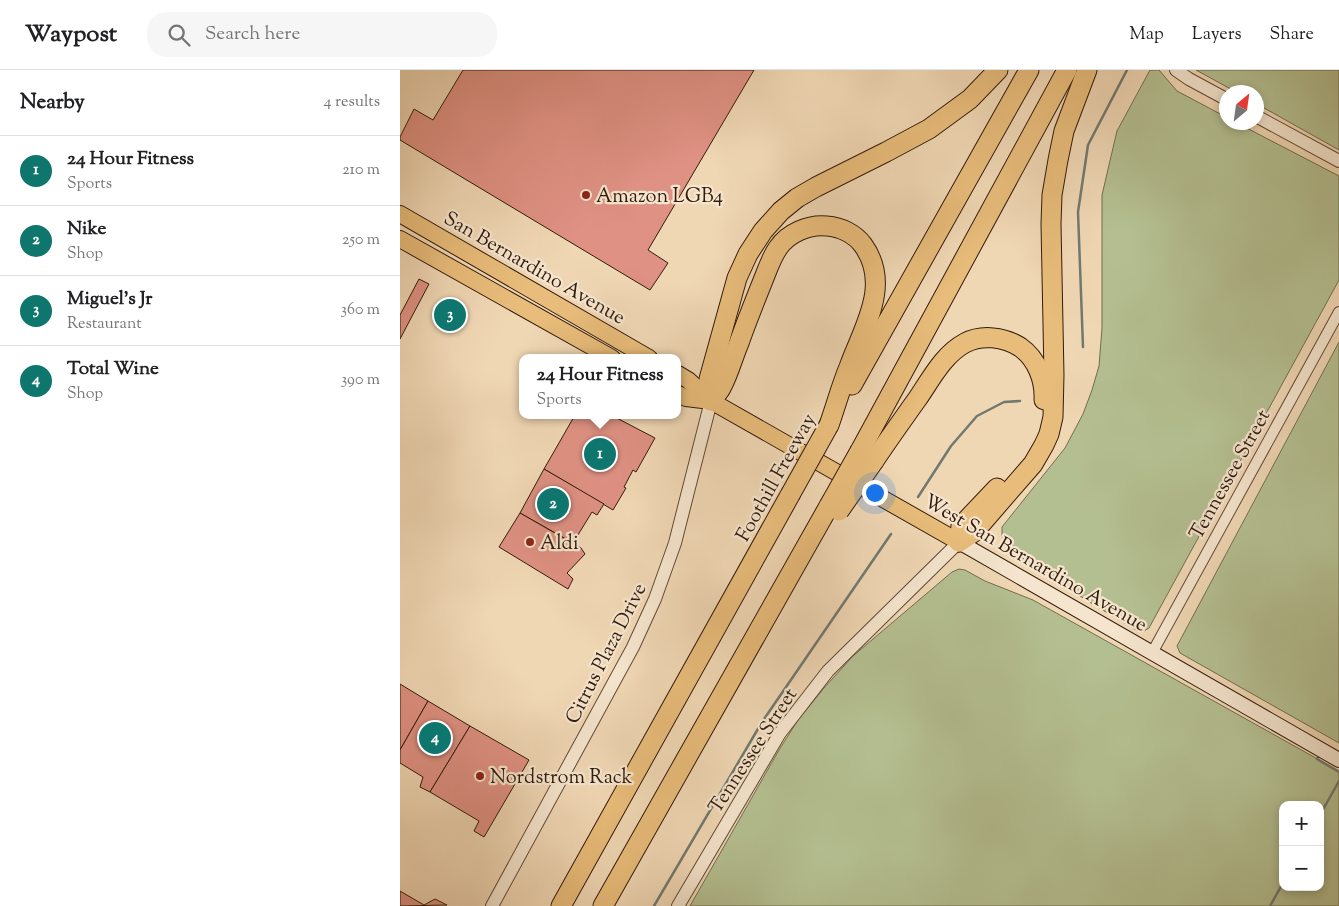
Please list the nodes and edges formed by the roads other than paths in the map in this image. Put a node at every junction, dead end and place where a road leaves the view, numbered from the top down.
1 (998, 70) edge
2 (1029, 70) edge
3 (1067, 70) edge
4 (1088, 70) edge
5 (1176, 70) edge
6 (1191, 74) edge
7 (1219, 94) edge
8 (1264, 120) edge
9 (1339, 161) edge
10 (400, 214) edge
11 (400, 239) edge
12 (1339, 312) edge
13 (605, 354) edge
14 (642, 354) edge
15 (681, 376) edge
16 (681, 396) edge
17 (711, 401) junction
18 (829, 425) junction
19 (867, 456) junction
20 (958, 542) junction
21 (1152, 653) junction
22 (1339, 760) edge
23 (492, 906) edge
24 (561, 906) edge
25 (603, 906) edge
26 (678, 906) edge

1 - 17 highway
2 - 18 highway, Foothill Freeway
3 - 19 highway
4 - 20 highway
5 - 6 street
6 - 7 street
8 - 9 street
10 - 14 main road, San Bernardino Avenue
11 - 13 main road, San Bernardino Avenue
12 - 21 street, Tennessee Street
15 - 17 main road
16 - 17 main road
17 - 18 highway
17 - 20 main road, West San Bernardino Avenue
17 - 23 street, Citrus Plaza Drive
18 - 24 highway, Foothill Freeway, bridge
19 - 20 highway
19 - 25 highway, bridge
20 - 21 main road, West San Bernardino Avenue
20 - 26 street, Tennessee Street
21 - 22 main road, West San Bernardino Avenue

